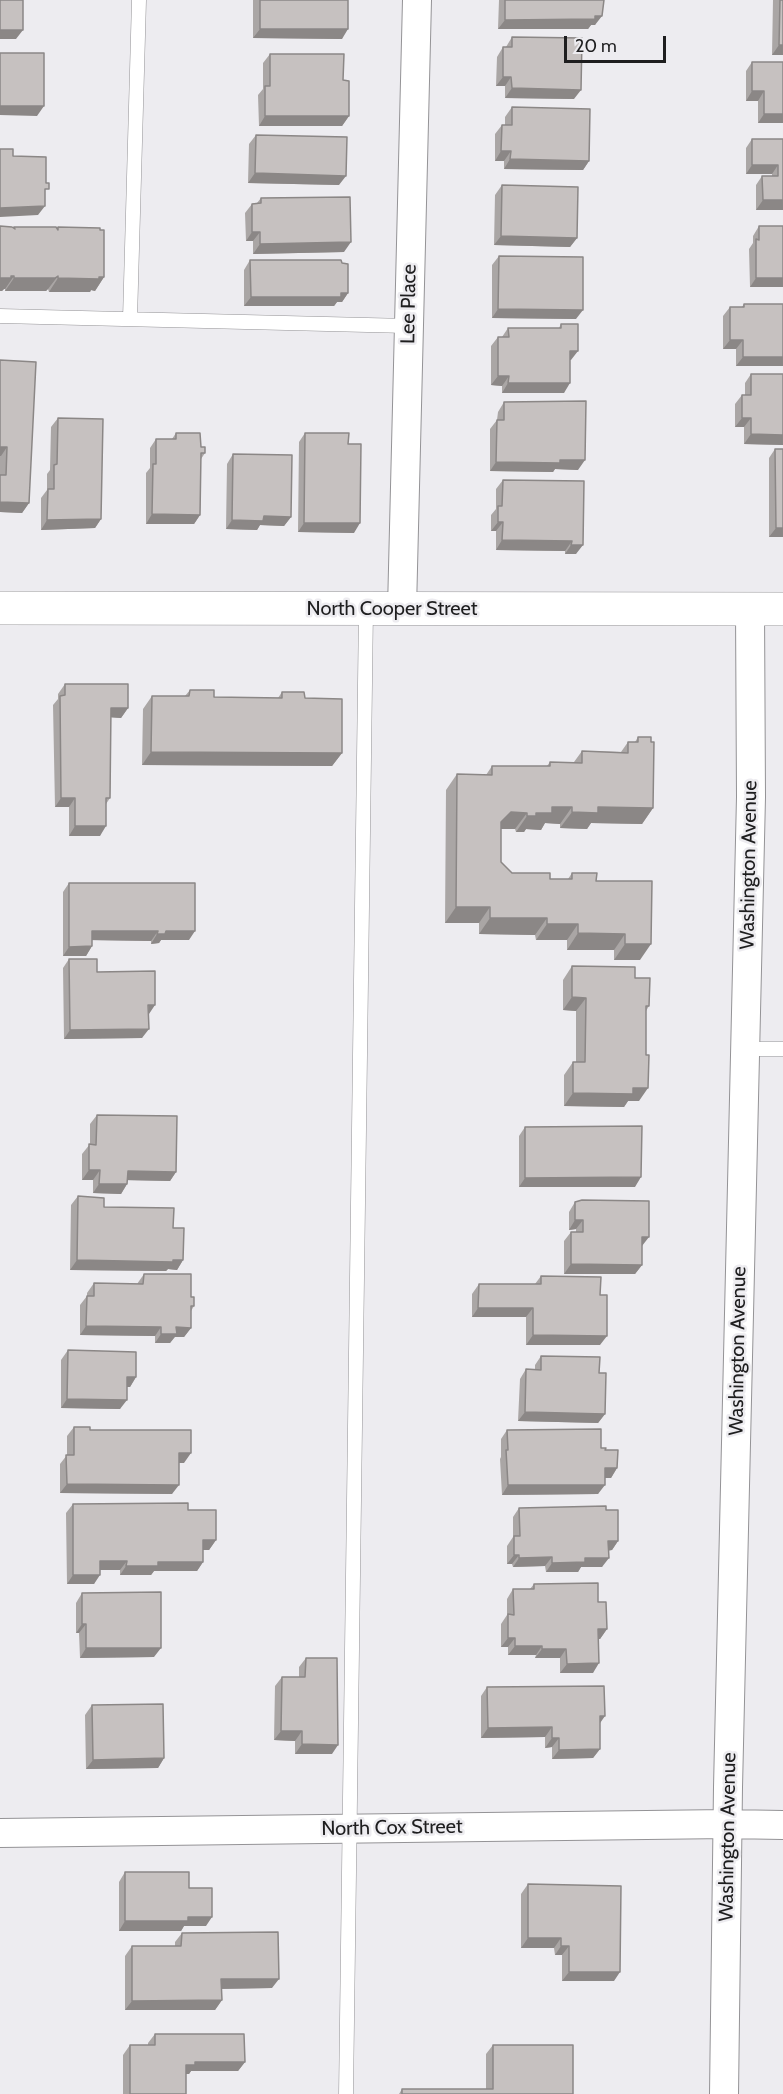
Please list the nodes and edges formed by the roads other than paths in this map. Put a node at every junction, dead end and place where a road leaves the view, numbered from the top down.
1 (139, 0) edge
2 (417, 0) edge
3 (0, 316) edge
4 (129, 319) junction
5 (408, 326) junction
6 (0, 608) edge
7 (366, 609) junction
8 (402, 609) junction
9 (750, 609) junction
10 (783, 609) edge
11 (745, 1049) junction
12 (783, 1049) edge
13 (727, 1824) junction
14 (783, 1825) edge
15 (350, 1828) junction
16 (0, 1833) edge
17 (346, 2094) edge
18 (724, 2094) edge

1 - 4 lane
2 - 5 street, Lee Place
3 - 4 lane
4 - 5 lane
5 - 8 street, Lee Place
6 - 7 street, North Cooper Street
7 - 8 street, North Cooper Street
7 - 15 lane
8 - 9 street, North Cooper Street
9 - 10 street, North Cooper Street
9 - 11 street, Washington Avenue
11 - 12 lane
11 - 13 street, Washington Avenue
13 - 14 street, North Cox Street
13 - 15 street, North Cox Street
13 - 18 street, Washington Avenue
15 - 16 street, North Cox Street
15 - 17 lane

